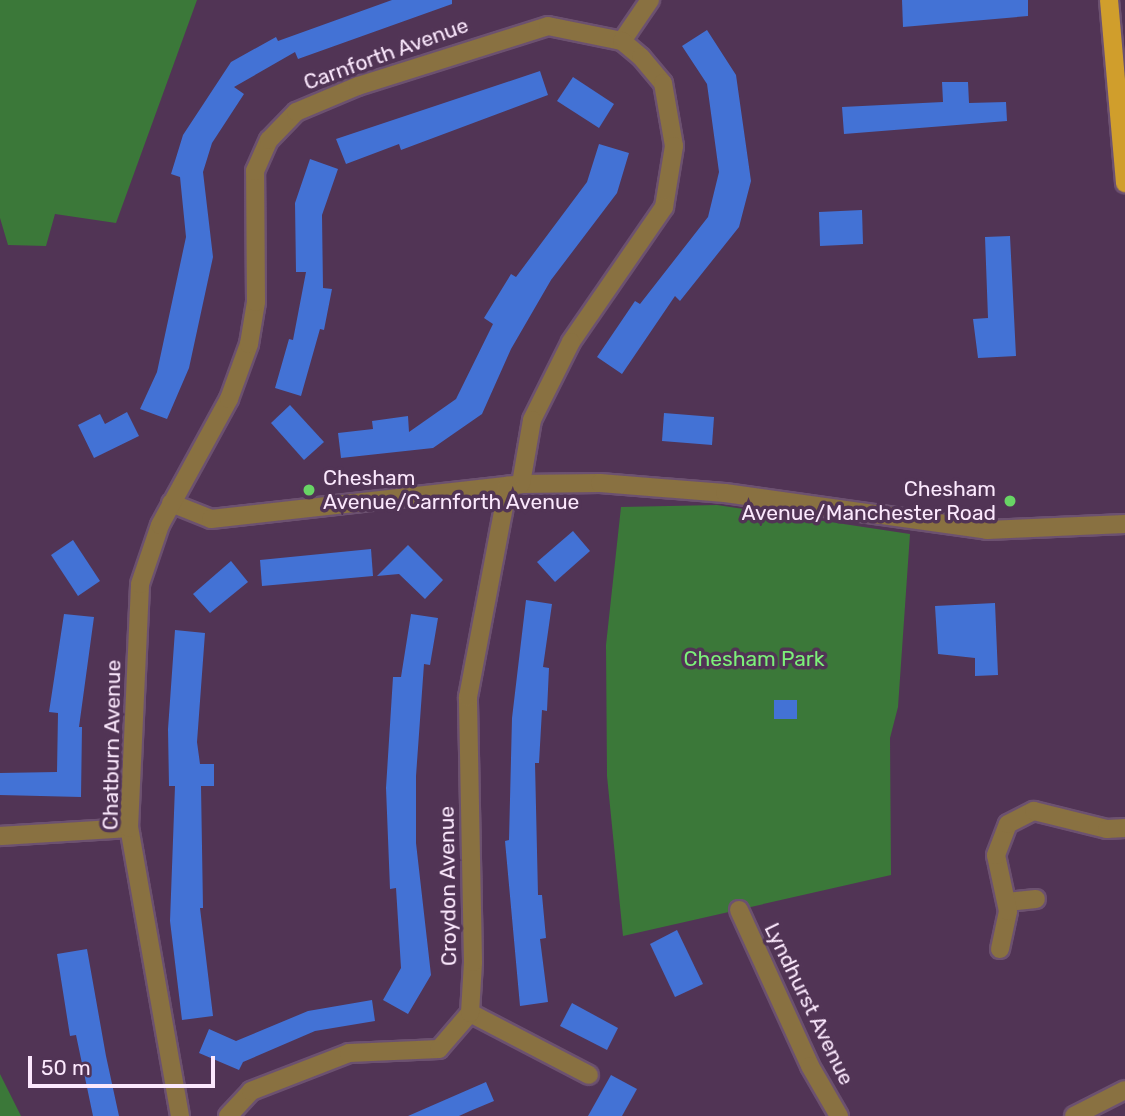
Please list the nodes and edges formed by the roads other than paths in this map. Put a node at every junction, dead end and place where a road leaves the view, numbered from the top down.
1 (650, 0) edge
2 (1109, 0) edge
3 (622, 41) junction
4 (1125, 183) edge
5 (515, 485) junction
6 (172, 503) junction
7 (1125, 524) edge
8 (130, 828) junction
9 (1125, 828) edge
10 (0, 836) edge
11 (1036, 899) dead end
12 (1007, 902) junction
13 (739, 910) dead end
14 (1000, 949) dead end
15 (470, 1013) junction
16 (589, 1075) dead end
17 (1125, 1090) edge
18 (180, 1116) edge
19 (228, 1116) edge
20 (839, 1116) edge
21 (1074, 1116) edge

1 - 3 street
2 - 4 main road
3 - 5 street
3 - 6 street, Carnforth Avenue
5 - 6 street
5 - 7 street
5 - 15 street, Croydon Avenue
6 - 8 street, Chatburn Avenue
8 - 10 street
8 - 18 street, Chatburn Avenue
9 - 12 street
11 - 12 street
12 - 14 street
13 - 20 street, Lyndhurst Avenue
15 - 16 street
15 - 19 street
17 - 21 street

